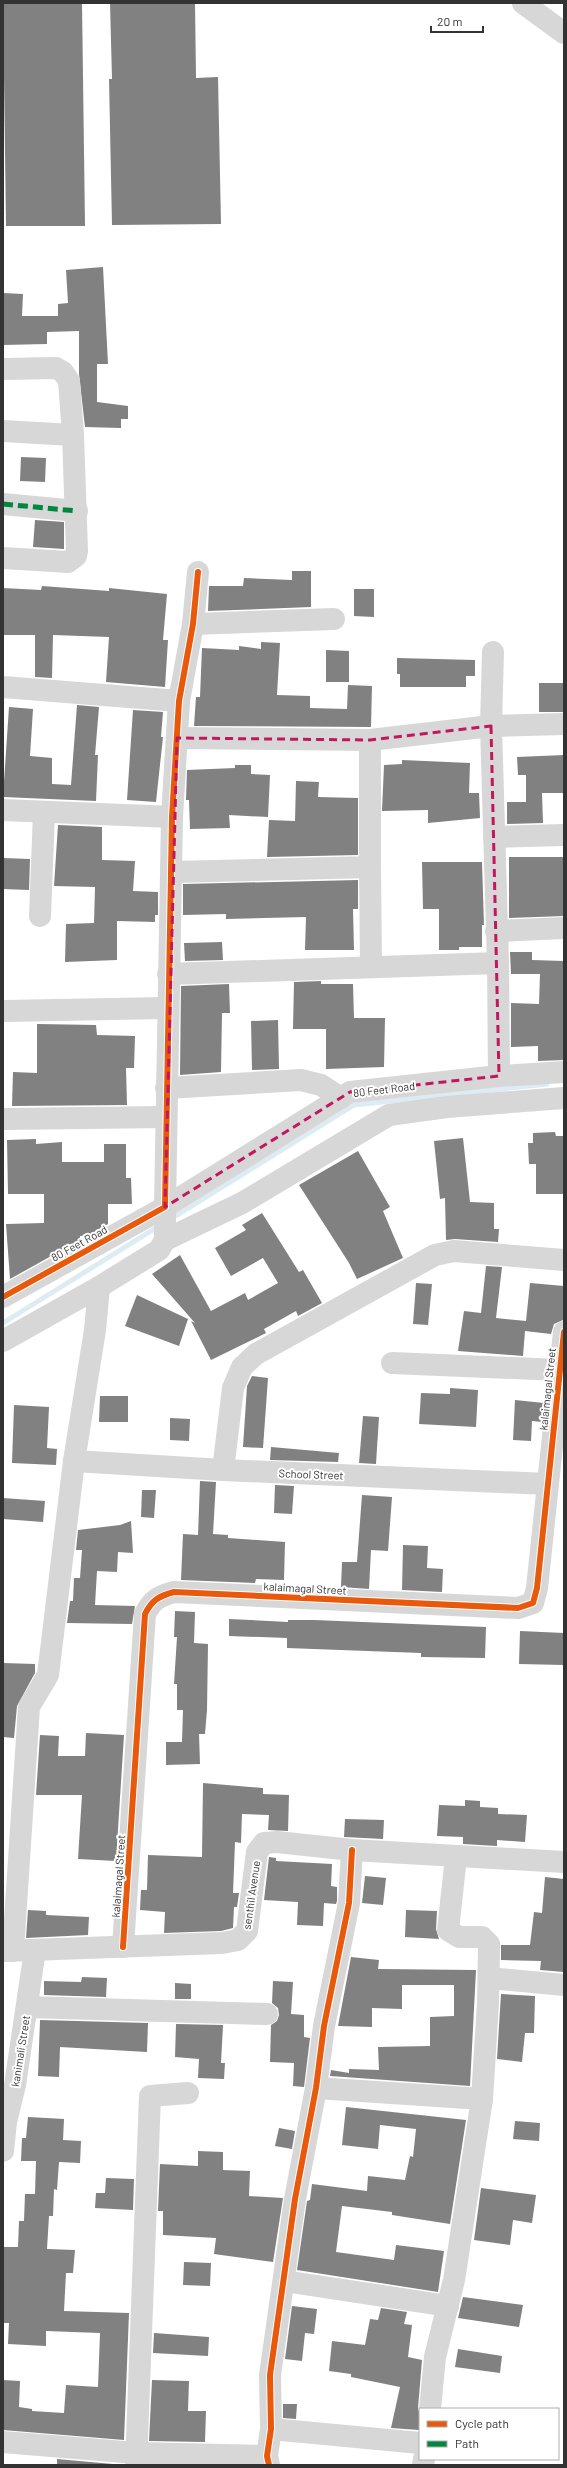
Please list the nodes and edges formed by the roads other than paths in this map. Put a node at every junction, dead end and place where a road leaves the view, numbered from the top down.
1 (522, 3) edge
2 (564, 33) edge
3 (3, 369) edge
4 (3, 431) edge
5 (73, 435) junction
6 (3, 504) edge
7 (76, 511) junction
8 (3, 558) edge
9 (198, 572) dead end
10 (334, 619) dead end
11 (193, 624) junction
12 (493, 652) dead end
13 (3, 688) edge
14 (179, 701) junction
15 (564, 724) edge
16 (492, 726) junction
17 (177, 738) junction
18 (370, 740) junction
19 (3, 810) edge
20 (44, 813) junction
21 (172, 817) junction
22 (564, 835) edge
23 (494, 837) junction
24 (370, 867) junction
25 (172, 872) junction
26 (40, 916) dead end
27 (564, 928) edge
28 (496, 931) junction
29 (498, 963) junction
30 (371, 967) junction
31 (168, 974) junction
32 (167, 1008) junction
33 (3, 1011) edge
34 (564, 1072) edge
35 (499, 1076) junction
36 (166, 1088) junction
37 (341, 1098) junction
38 (564, 1098) edge
39 (166, 1117) junction
40 (3, 1119) edge
41 (164, 1210) junction
42 (164, 1240) junction
43 (564, 1260) edge
44 (99, 1287) junction
45 (3, 1297) edge
46 (564, 1332) edge
47 (3, 1341) edge
48 (392, 1363) dead end
49 (559, 1370) junction
50 (74, 1461) junction
51 (223, 1470) junction
52 (547, 1484) junction
53 (352, 1850) junction
54 (456, 1857) junction
55 (564, 1862) edge
56 (123, 1947) junction
57 (35, 1950) junction
58 (8, 1951) edge
59 (489, 1978) junction
60 (564, 1985) edge
61 (27, 2007) junction
62 (267, 2014) dead end
63 (316, 2088) junction
64 (188, 2093) dead end
65 (482, 2099) junction
66 (5, 2121) edge
67 (3, 2151) edge
68 (284, 2281) junction
69 (448, 2306) junction
70 (430, 2408) edge
71 (271, 2429) junction
72 (3, 2442) edge
73 (419, 2443) edge
74 (136, 2459) edge
75 (268, 2460) edge

1 - 2 street
3 - 5 street
4 - 5 street
5 - 7 street
6 - 7 street
7 - 8 street
9 - 11 street
10 - 11 street
11 - 14 street
12 - 16 street
13 - 14 street
14 - 17 street
15 - 16 street
16 - 18 street
16 - 23 street
17 - 18 street
17 - 21 street
18 - 24 street
19 - 20 street
20 - 21 street
20 - 26 street
21 - 25 street
22 - 23 street
23 - 28 street
24 - 25 street
24 - 30 street
25 - 31 street
27 - 28 street
28 - 29 street
29 - 30 street
29 - 35 street
30 - 31 street
31 - 32 street
32 - 33 street
32 - 36 street
34 - 35 street, 80 Feet Road
35 - 37 street, 80 Feet Road
36 - 37 street
36 - 39 street
37 - 41 street, 80 Feet Road
38 - 42 street
39 - 40 street
39 - 41 street
41 - 42 street
41 - 45 street, 80 Feet Road
42 - 44 street
43 - 51 street
44 - 47 street
44 - 50 street
46 - 49 street, kalaimagal Street
48 - 49 street
49 - 52 street, kalaimagal Street
50 - 51 street, School Street
50 - 58 street
51 - 52 street, School Street
52 - 56 street, kalaimagal Street
53 - 54 street, senthil Avenue
53 - 56 street, senthil Avenue
53 - 63 street
54 - 55 street, senthil Avenue
54 - 59 street
56 - 57 street, senthil Avenue
57 - 58 street, senthil Avenue
57 - 61 street, kanimali Street
59 - 60 street
59 - 65 street
61 - 62 street
61 - 66 street, kanimali Street
63 - 65 street
63 - 68 street
64 - 74 street
65 - 69 street
66 - 67 street, kanimali Street
68 - 69 street
68 - 71 street
69 - 70 street
71 - 73 street
71 - 75 street
72 - 74 street
74 - 75 street

